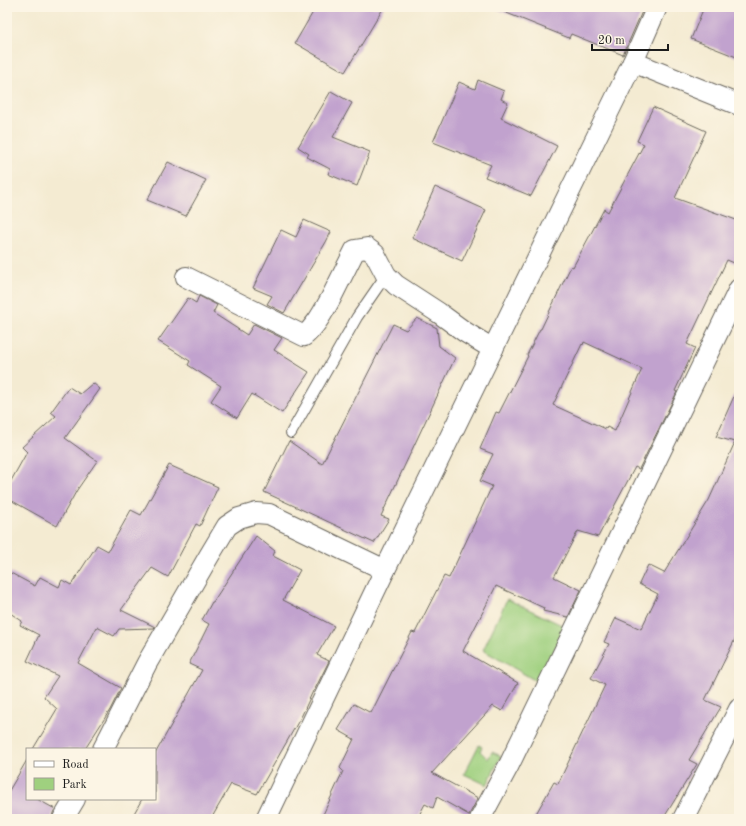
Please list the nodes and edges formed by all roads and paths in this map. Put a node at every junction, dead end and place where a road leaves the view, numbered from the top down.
1 (657, 7) edge
2 (633, 62) junction
3 (739, 105) edge
4 (386, 275) junction
5 (186, 276) dead end
6 (739, 289) edge
7 (493, 349) junction
8 (291, 433) dead end
9 (385, 570) junction
10 (739, 709) edge
11 (103, 748) edge
12 (74, 800) edge
13 (63, 819) edge
14 (266, 819) edge
15 (480, 819) edge
16 (683, 819) edge

1 - 2 street
2 - 3 street
2 - 7 street
4 - 5 street
4 - 7 street
4 - 8 lane
6 - 15 street
7 - 9 street
9 - 11 street
9 - 14 street
10 - 16 street
12 - 13 street

